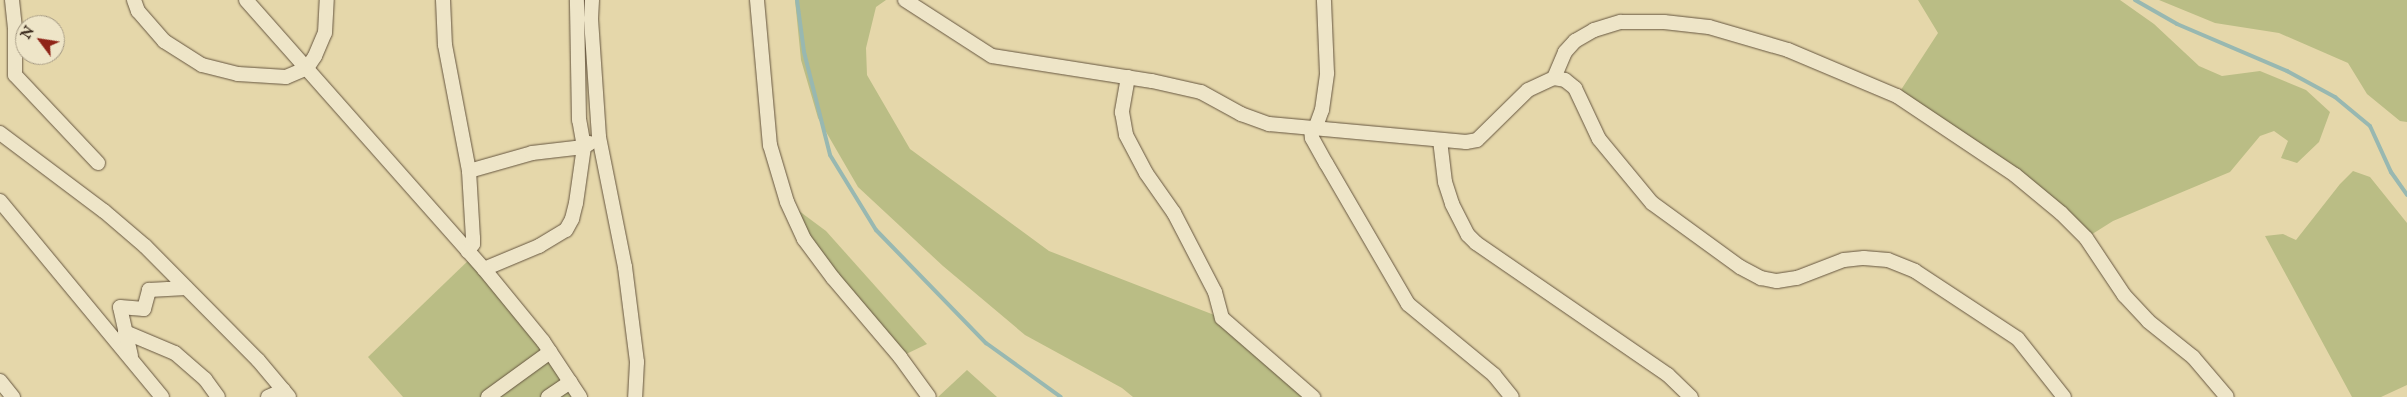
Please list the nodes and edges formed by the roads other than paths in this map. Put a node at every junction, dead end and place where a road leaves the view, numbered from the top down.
1 (12, 0) edge
2 (134, 0) edge
3 (246, 0) edge
4 (327, 0) edge
5 (443, 0) edge
6 (577, 0) edge
7 (592, 0) edge
8 (757, 0) edge
9 (905, 0) edge
10 (1324, 0) edge
11 (307, 68) junction
12 (1128, 77) junction
13 (1554, 78) junction
14 (1313, 129) junction
15 (0, 134) edge
16 (599, 137) junction
17 (1440, 140) junction
18 (584, 147) junction
19 (98, 163) dead end
20 (469, 171) junction
21 (0, 201) edge
22 (468, 251) junction
23 (484, 269) junction
24 (186, 288) junction
25 (125, 332) junction
26 (550, 352) junction
27 (131, 359) junction
28 (0, 381) edge
29 (570, 382) junction
30 (287, 394) edge
31 (13, 397) edge
32 (162, 397) edge
33 (218, 397) edge
34 (268, 397) edge
35 (488, 397) edge
36 (548, 397) edge
37 (580, 397) edge
38 (635, 397) edge
39 (929, 397) edge
40 (1313, 397) edge
41 (1512, 397) edge
42 (1691, 397) edge
43 (2064, 397) edge
44 (2227, 397) edge

1 - 19 street
2 - 11 street
3 - 11 street
4 - 11 street
5 - 20 street
6 - 18 street
7 - 16 street
8 - 39 street
9 - 12 street
10 - 14 street
11 - 22 street
12 - 14 street
12 - 40 street
13 - 17 street
13 - 43 street
13 - 44 street
14 - 17 street
14 - 41 street
15 - 24 street
16 - 18 street
16 - 38 street
17 - 42 street
18 - 20 street
18 - 23 street
20 - 22 street
21 - 27 street
22 - 23 street
23 - 26 street
24 - 25 street
24 - 30 street
25 - 27 street
25 - 33 street
26 - 29 street
26 - 35 street
27 - 32 street
28 - 31 street
29 - 36 street
29 - 37 street
30 - 34 street

